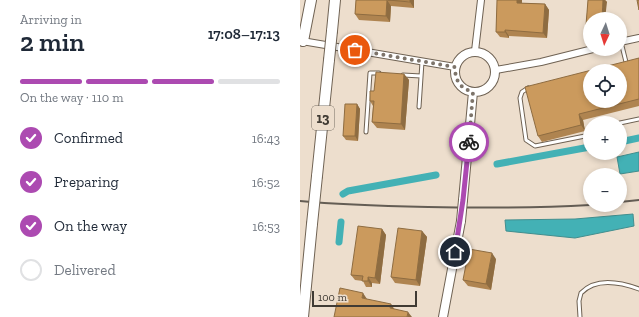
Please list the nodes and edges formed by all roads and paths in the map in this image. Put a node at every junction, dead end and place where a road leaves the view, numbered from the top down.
1 (311, 0) edge
2 (335, 0) edge
3 (481, 0) edge
4 (639, 38) edge
5 (302, 41) edge
6 (627, 41) edge
7 (476, 51) junction
8 (583, 52) edge
9 (624, 56) edge
10 (633, 60) edge
11 (422, 62) junction
12 (626, 62) junction
13 (619, 64) edge
14 (455, 67) junction
15 (496, 70) junction
16 (385, 74) edge
17 (399, 74) edge
18 (421, 76) junction
19 (531, 87) edge
20 (473, 92) junction
21 (419, 107) dead end
22 (639, 119) edge
23 (627, 122) edge
24 (366, 132) dead end
25 (583, 136) edge
26 (639, 289) edge
27 (303, 317) edge
28 (443, 317) edge
29 (580, 317) edge

1 - 5 main road
2 - 27 main road, 13, bridge
3 - 7 street
4 - 6 street
5 - 11 street
7 - 14 street
7 - 15 street
8 - 15 street
9 - 12 lane
10 - 12 lane
11 - 14 street
11 - 18 lane
12 - 13 lane
14 - 20 street
15 - 20 street
16 - 24 lane
17 - 18 lane
18 - 21 lane
19 - 25 lane
20 - 28 street, bridge
22 - 23 lane
26 - 29 lane

